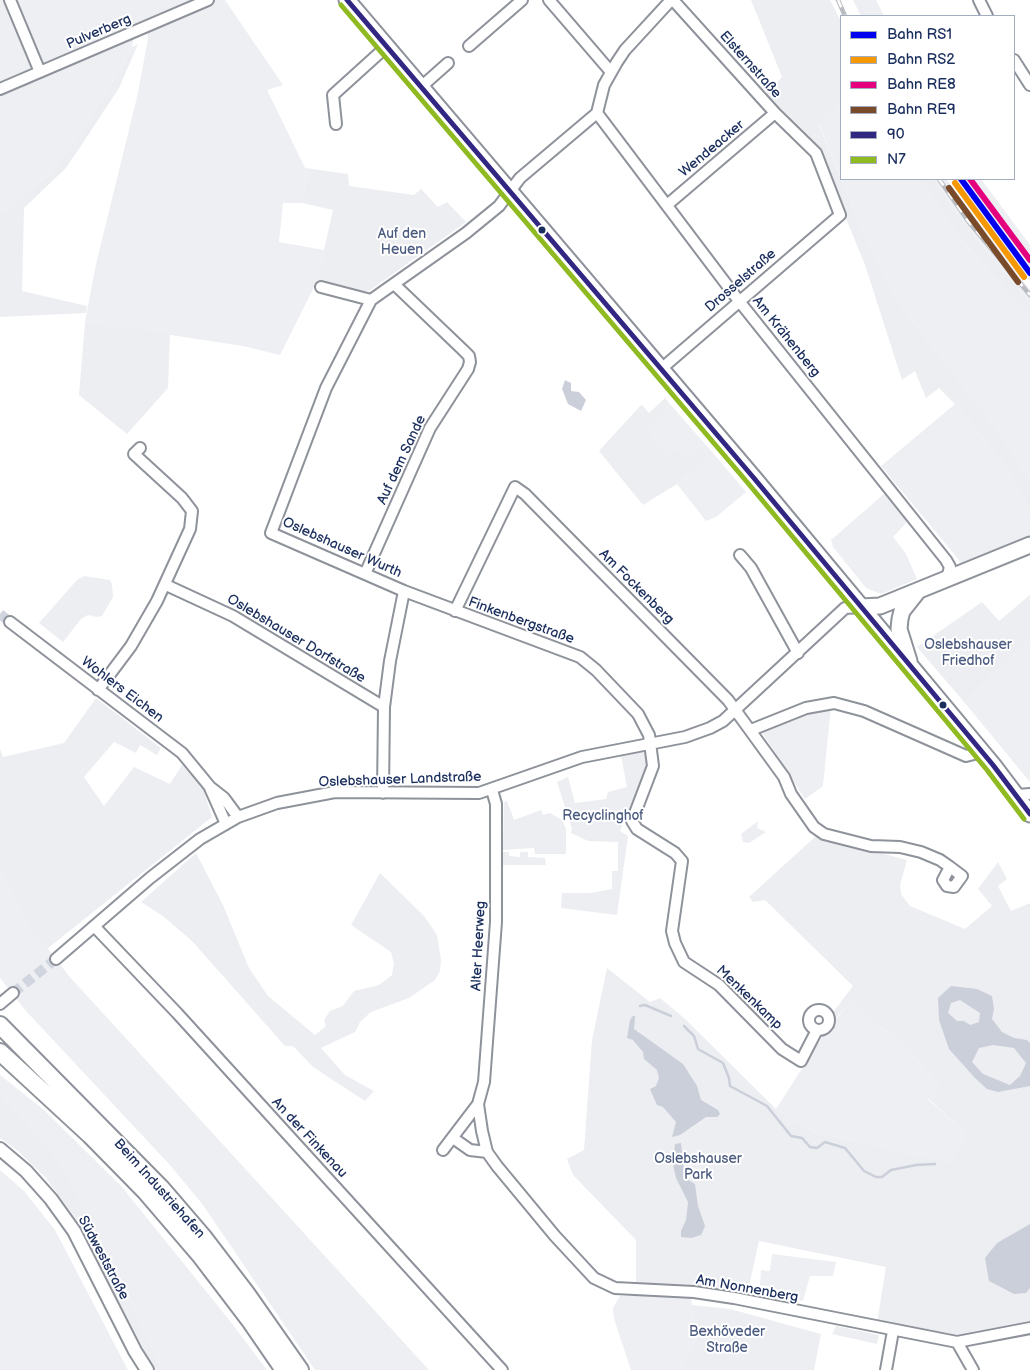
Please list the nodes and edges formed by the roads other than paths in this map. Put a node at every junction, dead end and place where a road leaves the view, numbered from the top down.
1 (10, 0) edge
2 (208, 0) edge
3 (346, 0) edge
4 (522, 0) edge
5 (550, 0) edge
6 (672, 0) edge
7 (979, 0) edge
8 (986, 15) edge
9 (469, 46) dead end
10 (386, 47) junction
11 (1015, 62) edge
12 (448, 64) dead end
13 (40, 72) junction
14 (611, 72) junction
15 (1030, 85) edge
16 (421, 87) junction
17 (0, 89) edge
18 (597, 113) junction
19 (775, 113) junction
20 (336, 124) dead end
21 (510, 192) junction
22 (667, 205) junction
23 (840, 215) joint
24 (394, 284) junction
25 (321, 287) dead end
26 (371, 300) junction
27 (739, 301) junction
28 (661, 369) junction
29 (140, 448) dead end
30 (1030, 545) edge
31 (740, 555) dead end
32 (365, 574) junction
33 (947, 578) junction
34 (166, 585) junction
35 (404, 592) junction
36 (918, 592) junction
37 (861, 607) junction
38 (455, 611) junction
39 (10, 622) tunnel mouth
40 (798, 653) junction
41 (909, 665) junction
42 (98, 690) junction
43 (384, 707) junction
44 (736, 710) junction
45 (751, 730) junction
46 (651, 742) junction
47 (982, 752) junction
48 (210, 787) junction
49 (492, 790) junction
50 (383, 793) junction
51 (1023, 794) edge
52 (1030, 814) edge
53 (238, 817) junction
54 (226, 824) junction
55 (950, 867) dead end
56 (94, 926) junction
57 (56, 959) tunnel mouth
58 (13, 993) tunnel mouth
59 (0, 1004) edge
60 (0, 1024) edge
61 (817, 1030) dead end
62 (0, 1052) edge
63 (478, 1104) junction
64 (453, 1138) junction
65 (0, 1149) edge
66 (443, 1150) dead end
67 (487, 1152) junction
68 (1030, 1328) edge
69 (893, 1331) junction
70 (957, 1342) junction
71 (147, 1370) edge
72 (284, 1370) edge
73 (300, 1370) edge
74 (502, 1370) edge
75 (886, 1370) edge
76 (973, 1370) edge

1 - 13 street
2 - 13 street, Pulverberg
3 - 10 main road
4 - 9 street
5 - 14 street
6 - 14 street
6 - 19 street, Elsternstraße
7 - 8 street
10 - 16 main road
10 - 20 street
11 - 15 street
12 - 16 street
13 - 17 street, Pulverberg
14 - 18 street
16 - 21 main road
18 - 21 street
18 - 22 street, Am Krähenberg
19 - 22 street, Wendeacker
19 - 23 street, Elsternstraße
21 - 24 street
21 - 28 main road
22 - 27 street, Am Krähenberg
23 - 27 street, Drosselstraße
24 - 26 street
24 - 32 street, Auf dem Sande
25 - 26 street
26 - 32 street, Oslebshauser Wurth
27 - 28 street, Drosselstraße
27 - 33 street, Am Krähenberg
28 - 37 main road
29 - 34 street
30 - 33 main road
31 - 40 street
32 - 35 street, Oslebshauser Wurth
33 - 36 main road
34 - 42 street
34 - 43 street, Oslebshauser Dorfstraße
35 - 38 street, Finkenbergstraße
35 - 43 street, Oslebshauser Wurth
36 - 37 main road
36 - 41 main road
37 - 40 street, Oslebshauser Landstraße
37 - 41 main road
38 - 44 street, Am Fockenberg
38 - 46 street, Finkenbergstraße
39 - 42 street, Wohlers Eichen
40 - 44 street, Oslebshauser Landstraße
41 - 47 main road
42 - 48 street, Wohlers Eichen
43 - 50 street, Oslebshauser Wurth
44 - 45 street, Am Fockenberg
44 - 46 street, Oslebshauser Landstraße
45 - 47 street
45 - 55 street, Am Fockenberg
46 - 49 street, Oslebshauser Landstraße
46 - 61 street, Menkenkamp
47 - 51 main road
48 - 53 street, Wohlers Eichen
48 - 54 street, Wohlers Eichen
49 - 50 street, Oslebshauser Landstraße
49 - 63 street, Alter Heerweg
50 - 53 street, Oslebshauser Landstraße
51 - 52 main road
53 - 54 street, Oslebshauser Landstraße
54 - 56 street, Oslebshauser Landstraße
56 - 57 street, Oslebshauser Landstraße
56 - 74 street, An der Finkenau
58 - 59 street
60 - 73 main road, Beim Industriehafen
62 - 72 main road, Beim Industriehafen
63 - 64 street, Alter Heerweg
63 - 67 street, Alter Heerweg
64 - 66 street, Alter Heerweg
64 - 67 street
65 - 71 street, Südweststraße
67 - 69 street, Am Nonnenberg
68 - 70 street, Am Nonnenberg
69 - 70 street, Am Nonnenberg
69 - 75 street
70 - 76 street

